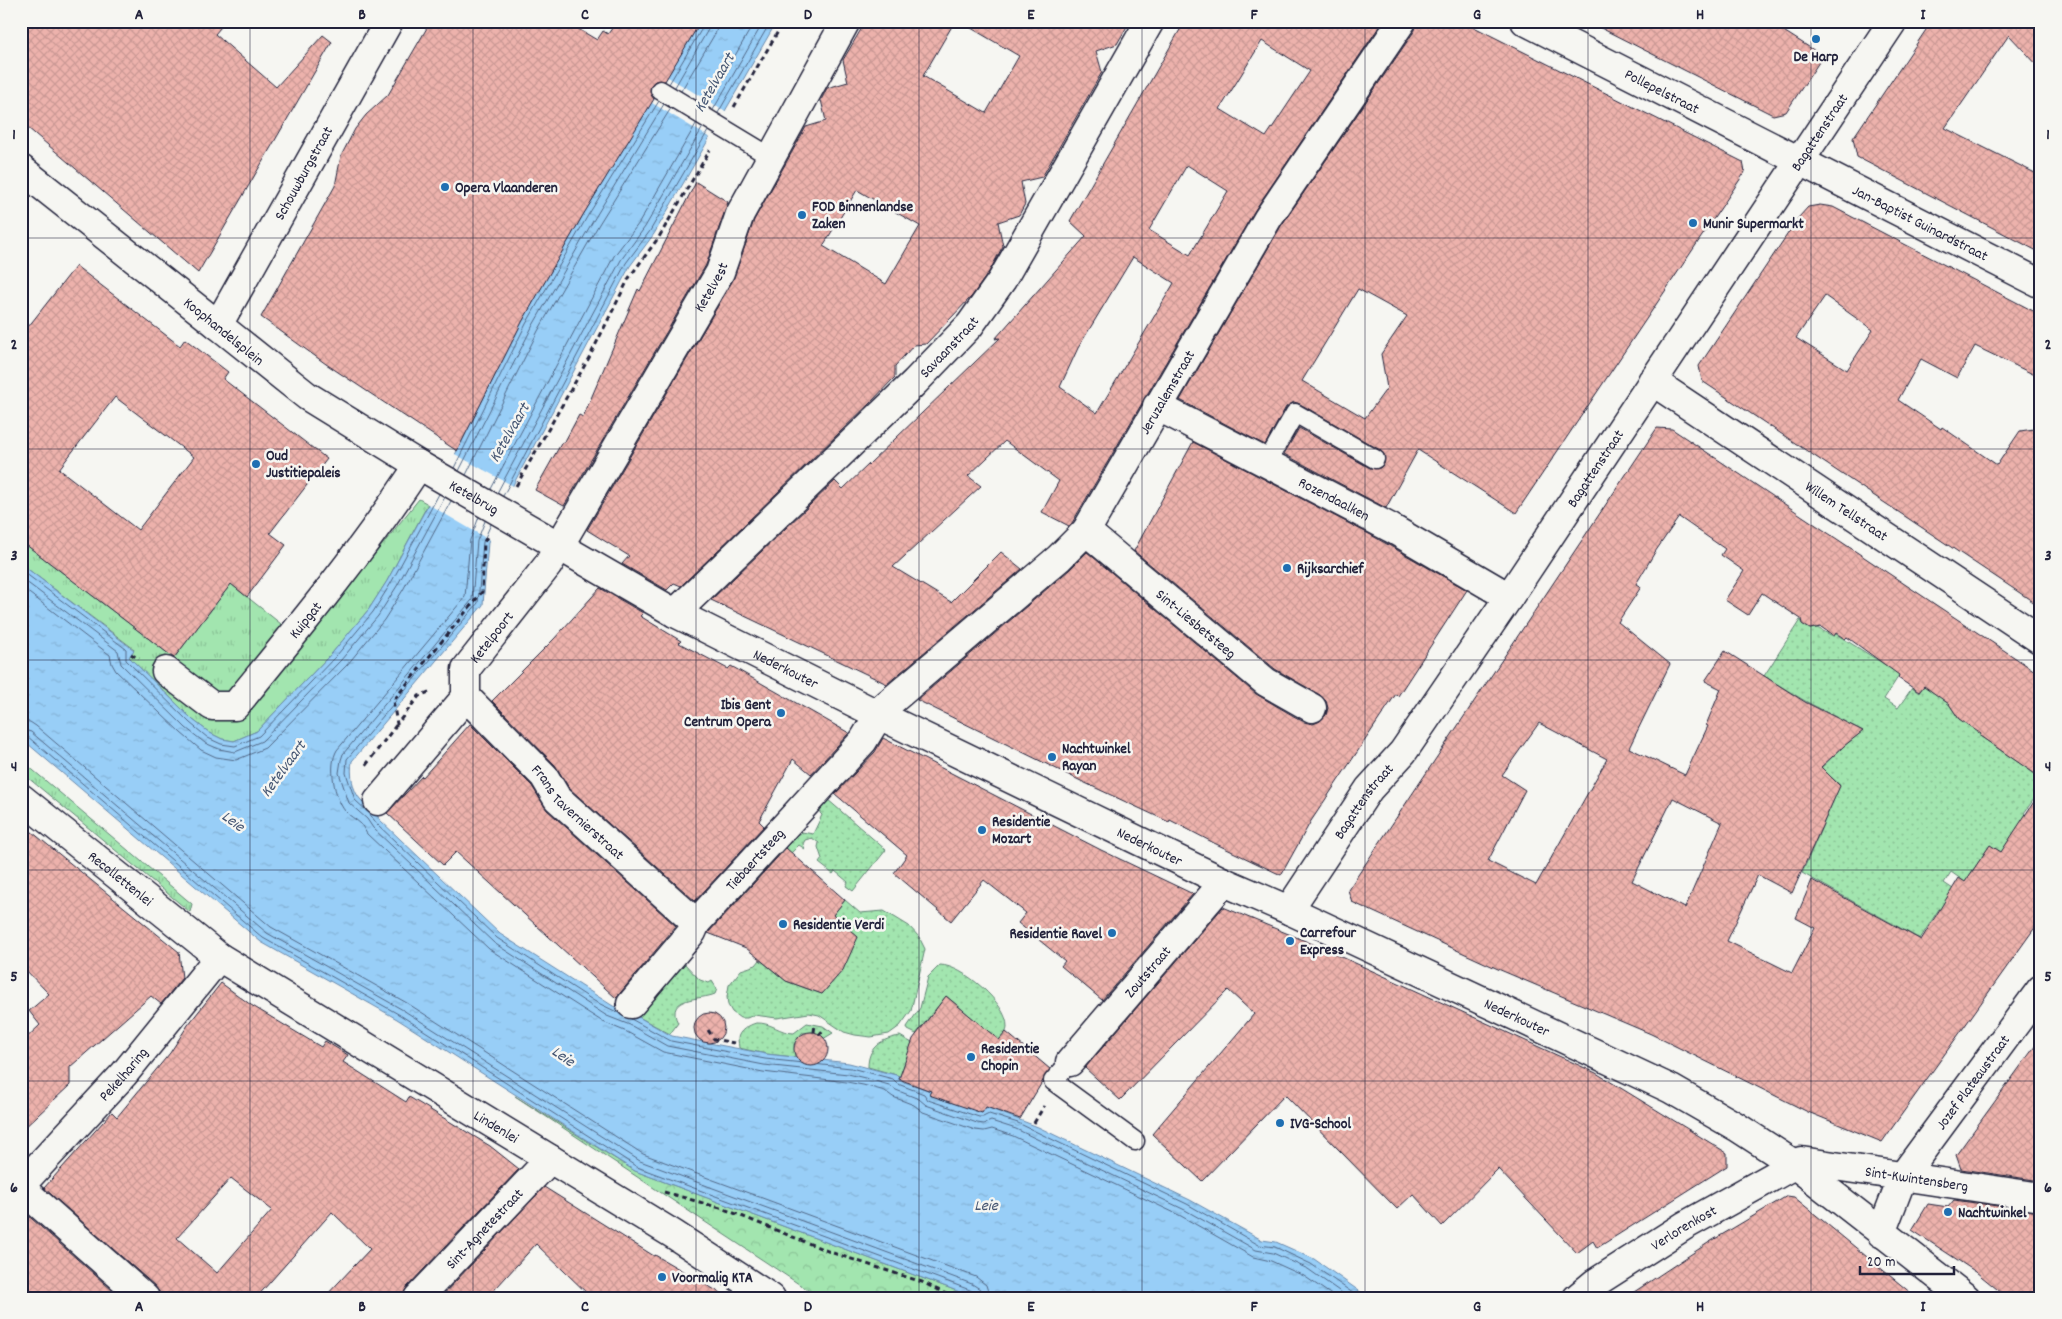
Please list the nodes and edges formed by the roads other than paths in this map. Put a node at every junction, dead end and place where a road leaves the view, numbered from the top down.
1 (389, 21) edge
2 (846, 21) edge
3 (1150, 21) edge
4 (1402, 21) edge
5 (1525, 21) edge
6 (1893, 21) edge
7 (660, 90) dead end
8 (771, 157) junction
9 (1799, 161) junction
10 (21, 169) edge
11 (2041, 284) edge
12 (218, 325) junction
13 (1652, 381) junction
14 (1158, 406) junction
15 (1375, 458) dead end
16 (1267, 462) junction
17 (429, 470) junction
18 (512, 504) joint
19 (1086, 532) junction
20 (560, 544) junction
21 (1509, 597) junction
22 (676, 613) junction
23 (2041, 640) edge
24 (166, 671) dead end
25 (466, 697) junction
26 (1312, 708) dead end
27 (879, 715) junction
28 (21, 798) edge
29 (378, 801) dead end
30 (1224, 882) junction
31 (1291, 911) junction
32 (696, 923) junction
33 (219, 957) junction
34 (2041, 989) edge
35 (631, 1004) dead end
36 (1070, 1062) joint
37 (1135, 1141) dead end
38 (550, 1159) junction
39 (1794, 1164) junction
40 (1903, 1176) junction
41 (21, 1187) edge
42 (2041, 1197) edge
43 (1882, 1233) junction
44 (145, 1298) edge
45 (418, 1298) edge
46 (771, 1298) edge
47 (1577, 1298) edge
48 (1966, 1298) edge

1 - 12 street, Schouwburgstraat
2 - 8 street, Ketelvest
3 - 22 street, Savaanstraat
4 - 14 street, Jeruzalemstraat
5 - 9 street, Pollepelstraat
6 - 9 street, Bagattenstraat
7 - 8 lane
8 - 20 street, Ketelvest
9 - 11 street, Jan-Baptist Guinardstraat
9 - 13 street, Bagattenstraat
10 - 12 street, Koophandelsplein
12 - 17 street, Koophandelsplein
13 - 21 street, Bagattenstraat
13 - 23 street, Willem Tellstraat
14 - 16 street, Rozendaalken
14 - 19 street, Jeruzalemstraat
15 - 16 lane
16 - 21 street, Rozendaalken
17 - 18 street, Ketelbrug
17 - 24 street, Kuipgat
18 - 20 street, Nederkouter
19 - 26 street, Sint-Liesbetsteeg
19 - 27 street, Jeruzalemstraat
20 - 22 street, Nederkouter
20 - 25 street, Ketelpoort
21 - 31 street, Bagattenstraat
22 - 27 street, Nederkouter
25 - 29 street
25 - 32 street, Frans Tavernierstraat
27 - 30 street, Nederkouter
27 - 32 street, Tiebaertsteeg
28 - 33 street, Recollettenlei
30 - 31 street, Nederkouter
30 - 36 street, Zoutstraat
31 - 39 street, Nederkouter
32 - 35 street, Tiebaertsteeg
33 - 38 street, Lindenlei
33 - 41 street, Pekelharing
34 - 40 street, Jozef Plateaustraat
36 - 37 lane
38 - 45 street, Sint-Agnetestraat
38 - 46 street, Lindenlei
39 - 40 street, Sint-Kwintensberg
39 - 43 street, Nederkouter
39 - 47 street, Verlorenkost
40 - 42 street, Sint-Kwintensberg
40 - 43 street, Jozef Plateaustraat
41 - 44 street
43 - 48 street, Nederkouter

